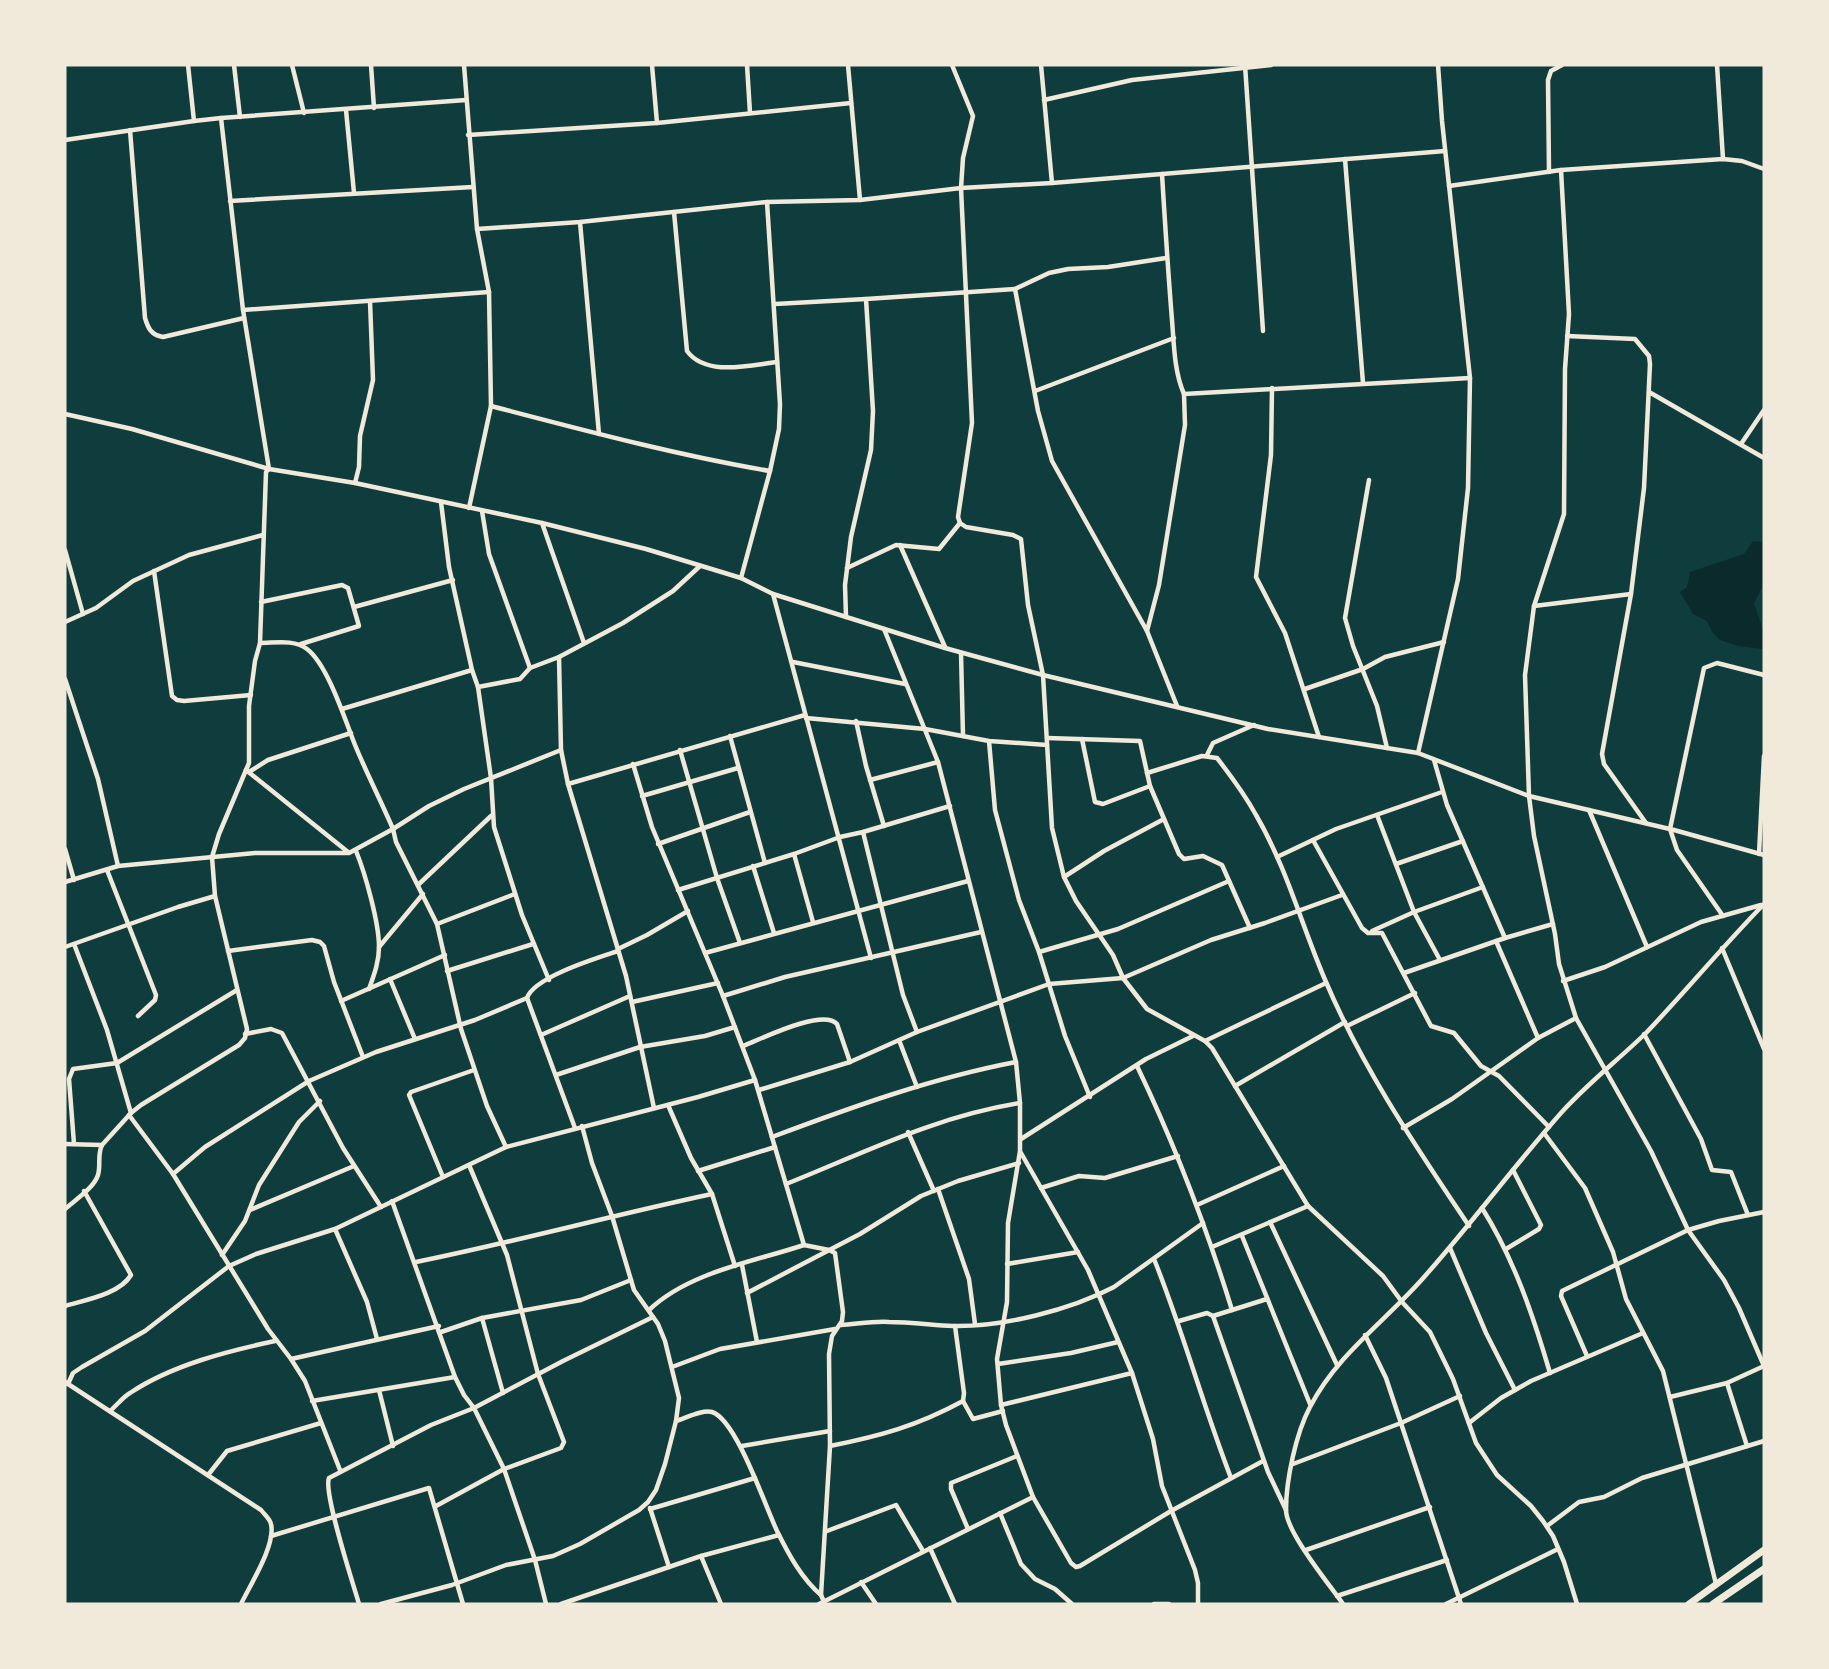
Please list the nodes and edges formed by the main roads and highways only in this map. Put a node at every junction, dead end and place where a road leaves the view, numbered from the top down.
1 (1764, 1550) edge
2 (1764, 1569) edge
3 (1689, 1604) edge
4 (1713, 1604) edge

1 - 3 highway
2 - 4 highway

